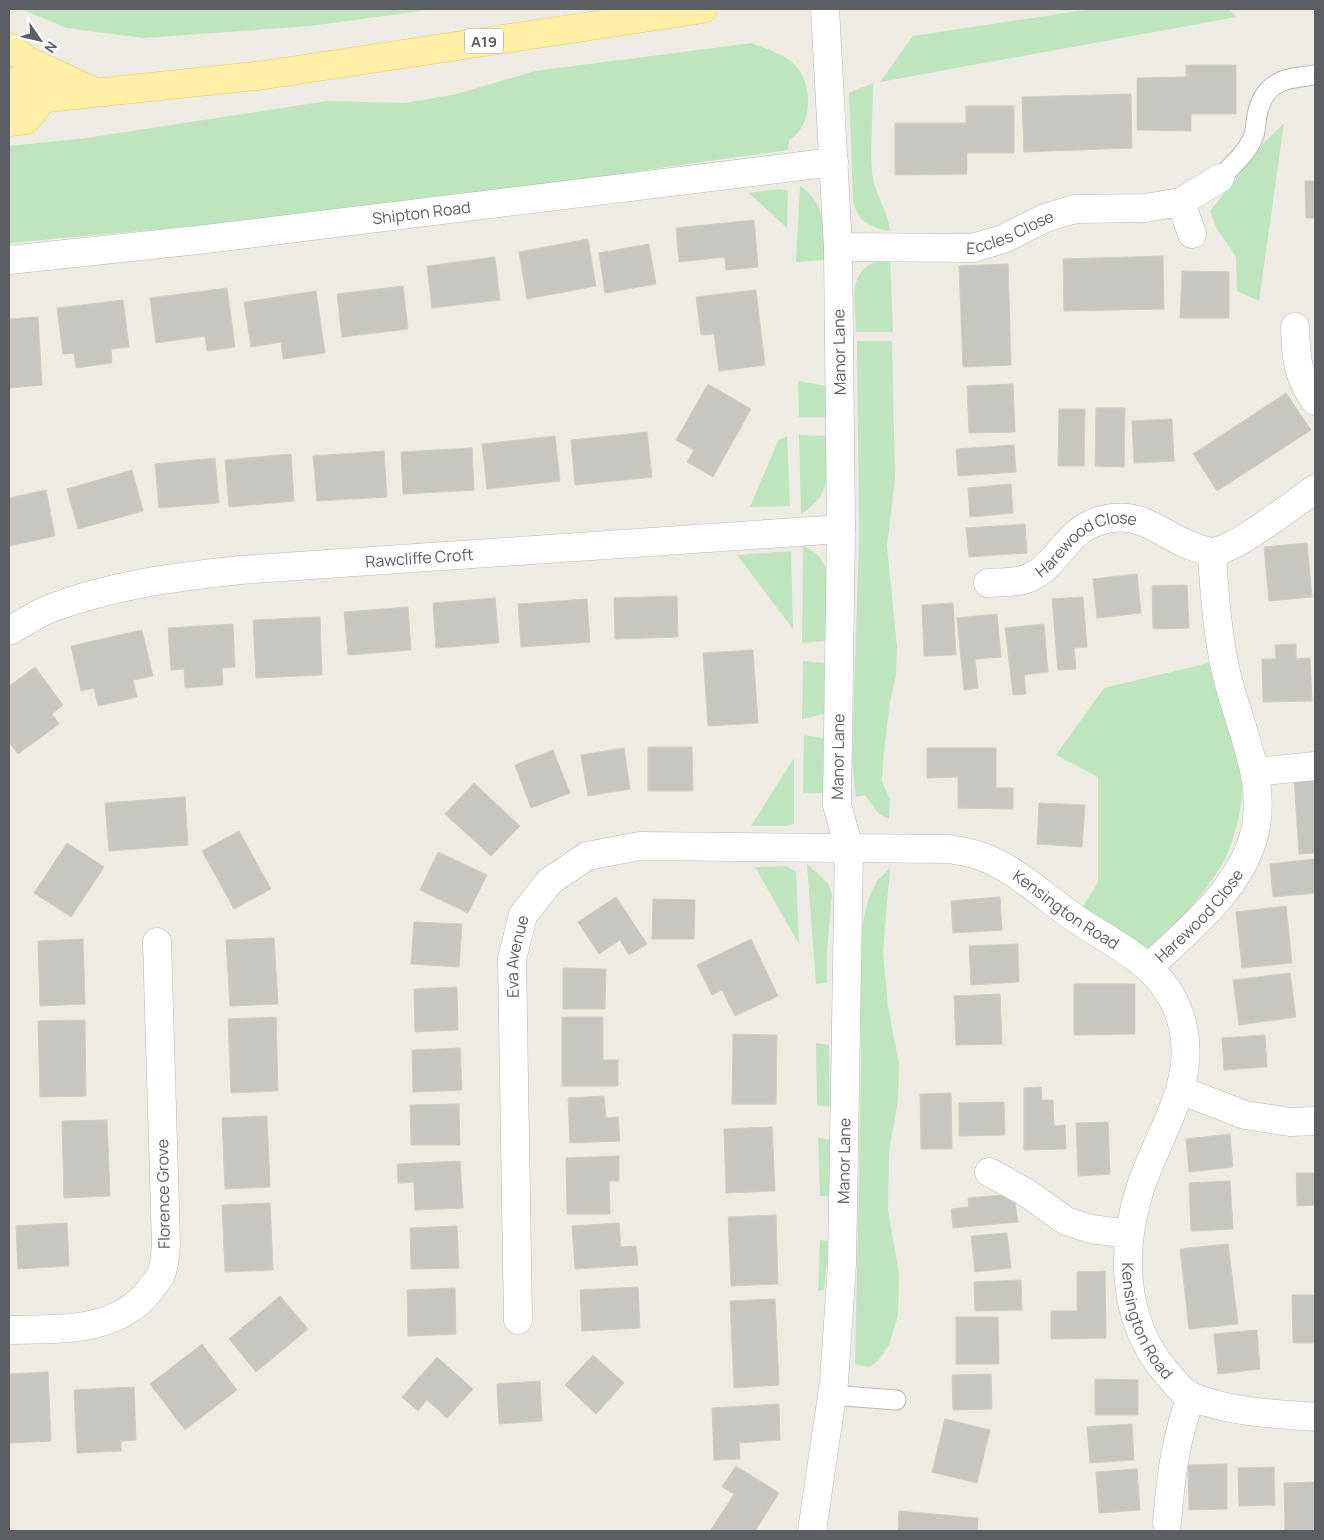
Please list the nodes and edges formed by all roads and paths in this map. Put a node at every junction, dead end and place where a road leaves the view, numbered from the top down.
1 (703, 9) edge
2 (825, 9) edge
3 (9, 47) edge
4 (1315, 75) edge
5 (9, 82) edge
6 (95, 92) junction
7 (42, 100) junction
8 (9, 102) edge
9 (9, 122) edge
10 (834, 162) junction
11 (1220, 178) joint
12 (1181, 202) junction
13 (1192, 234) dead end
14 (838, 247) junction
15 (9, 260) edge
16 (1295, 327) dead end
17 (1315, 401) edge
18 (1315, 489) edge
19 (841, 529) junction
20 (1212, 552) junction
21 (988, 583) dead end
22 (9, 631) edge
23 (1315, 766) edge
24 (1256, 772) junction
25 (849, 848) junction
26 (157, 942) dead end
27 (1149, 967) junction
28 (1180, 1090) junction
29 (1315, 1121) edge
30 (989, 1172) dead end
31 (1129, 1234) junction
32 (518, 1320) dead end
33 (9, 1330) edge
34 (832, 1395) junction
35 (1191, 1396) junction
36 (896, 1400) dead end
37 (1315, 1417) edge
38 (1167, 1523) dead end
39 (812, 1531) edge

1 - 6 main road, A19
2 - 10 street, Manor Lane
3 - 6 main road
4 - 11 lane
5 - 7 main road
6 - 7 main road, A19
7 - 8 main road
7 - 9 main road
10 - 14 street, Manor Lane
10 - 15 street, Shipton Road
11 - 12 street, Eccles Close
12 - 13 street
12 - 14 street, Eccles Close
14 - 19 street, Manor Lane
16 - 17 street
18 - 20 street
19 - 22 street, Rawcliffe Croft
19 - 25 street, Manor Lane
20 - 21 street, Harewood Close
20 - 24 street, Harewood Close
23 - 24 street
24 - 27 street, Harewood Close
25 - 27 street, Kensington Road
25 - 32 street, Eva Avenue
25 - 34 street, Manor Lane
26 - 33 street, Florence Grove
27 - 28 street, Kensington Road
28 - 29 street
28 - 31 street, Kensington Road
30 - 31 street
31 - 35 street, Kensington Road
34 - 36 lane
34 - 39 street, Manor Lane
35 - 37 street, Kensington Road
35 - 38 street, Kensington Road

